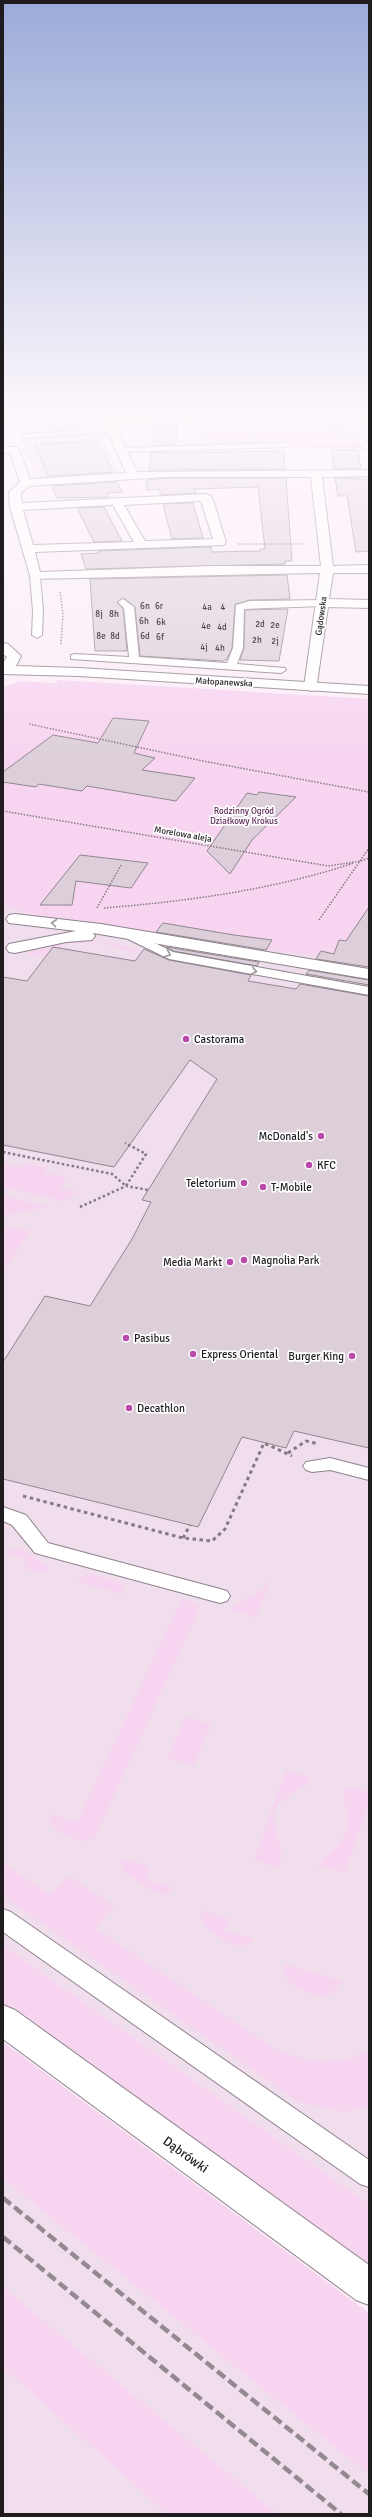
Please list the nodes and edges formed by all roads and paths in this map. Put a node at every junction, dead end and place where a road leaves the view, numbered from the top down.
1 (22, 527) edge
2 (131, 527) edge
3 (215, 527) edge
4 (323, 527) edge
5 (220, 542) junction
6 (140, 544) junction
7 (325, 544) junction
8 (28, 550) junction
9 (327, 568) junction
10 (369, 569) edge
11 (35, 576) junction
12 (124, 602) dead end
13 (323, 603) junction
14 (369, 604) edge
15 (37, 635) dead end
16 (3, 647) edge
17 (14, 656) junction
18 (75, 657) dead end
19 (134, 660) junction
20 (231, 667) junction
21 (3, 669) edge
22 (281, 670) dead end
23 (79, 672) junction
24 (311, 687) junction
25 (369, 690) edge
26 (29, 724) dead end
27 (369, 792) edge
28 (3, 811) edge
29 (369, 848) edge
30 (369, 858) edge
31 (361, 861) junction
32 (121, 866) dead end
33 (9, 917) edge
34 (319, 920) dead end
35 (133, 936) junction
36 (9, 952) edge
37 (369, 974) edge
38 (369, 991) edge
39 (125, 1143) dead end
40 (3, 1152) edge
41 (126, 1186) junction
42 (148, 1190) dead end
43 (80, 1207) dead end
44 (312, 1466) joint
45 (369, 1474) edge
46 (18, 1495) dead end
47 (3, 1514) edge
48 (190, 1525) dead end
49 (183, 1538) junction
50 (220, 1596) dead end
51 (3, 1919) edge
52 (3, 2020) edge
53 (369, 2175) edge
54 (369, 2287) edge

1 - 8 street
2 - 6 street
3 - 5 street
4 - 7 street, Gądowska
5 - 6 street
5 - 7 path
6 - 8 street
7 - 9 street, Gądowska
8 - 11 street
9 - 10 street
9 - 11 street
9 - 13 street, Gądowska
11 - 15 lane
12 - 19 lane
13 - 14 street
13 - 20 lane
13 - 24 street, Gądowska
16 - 17 street
17 - 21 street
17 - 23 street, Małopanewska
18 - 19 lane
19 - 20 lane
20 - 22 lane
21 - 23 street, Małopanewska
23 - 24 street, Małopanewska
24 - 25 street, Małopanewska
26 - 27 path
28 - 31 path, Morelowa aleja
29 - 31 path
30 - 31 path
31 - 32 path
31 - 34 path
35 -> 33 street
33 - 36 street
35 - 36 street
35 - 37 street
35 -> 38 lane
39 - 41 path
40 - 41 path
41 - 42 path
41 - 43 path
44 - 45 lane
44 - 49 path
46 - 49 path
47 - 50 lane
48 - 49 path
51 - 53 lane
52 - 54 street, Dąbrówki

